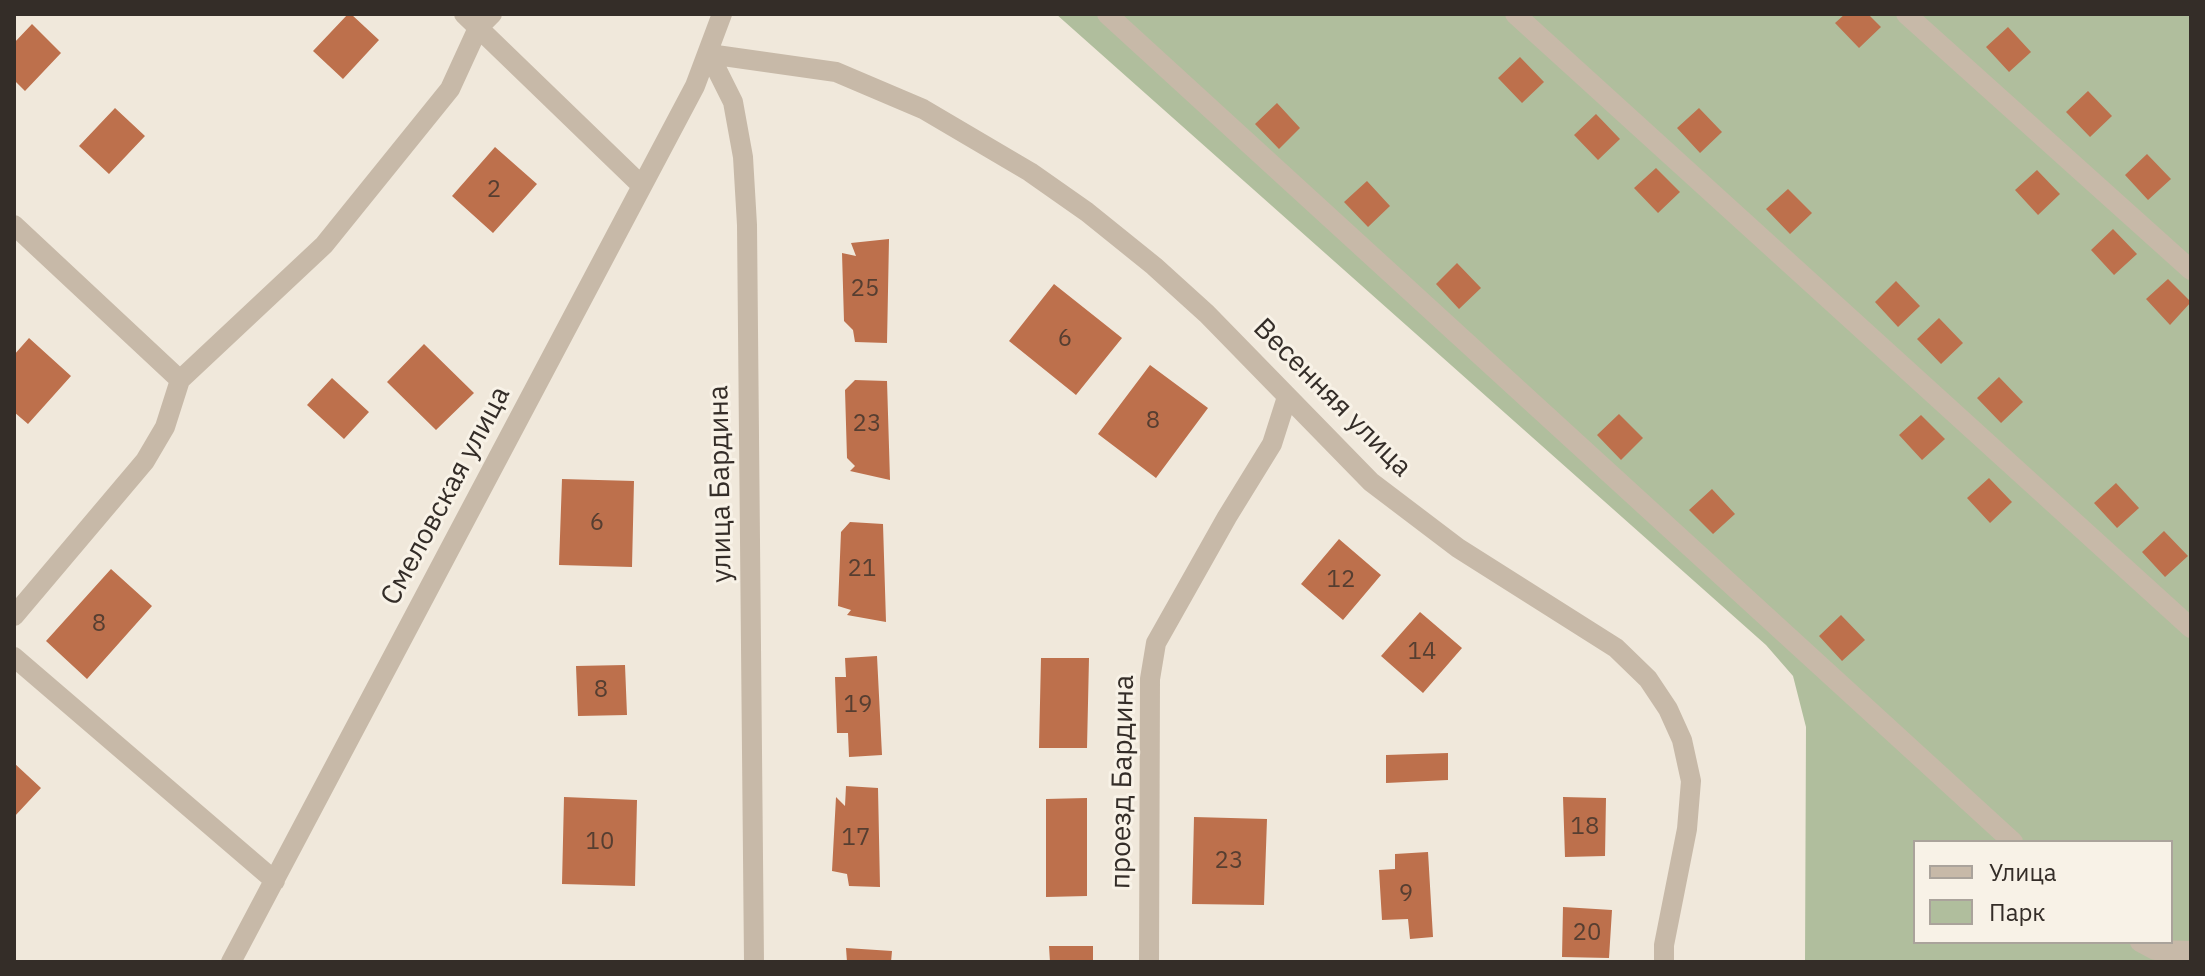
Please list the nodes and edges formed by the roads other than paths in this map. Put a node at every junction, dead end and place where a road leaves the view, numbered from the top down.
1 (722, 14) edge
2 (1107, 14) edge
3 (1515, 14) edge
4 (1906, 14) edge
5 (478, 19) edge
6 (709, 54) junction
7 (641, 185) junction
8 (14, 225) edge
9 (2191, 270) edge
10 (180, 380) junction
11 (1287, 397) junction
12 (14, 616) edge
13 (2191, 628) edge
14 (14, 657) edge
15 (2011, 840) edge
16 (275, 881) junction
17 (2144, 944) edge
18 (2191, 951) edge
19 (231, 962) edge
20 (754, 962) edge
21 (1149, 962) edge
22 (1664, 962) edge

1 - 6 street
2 - 15 street
3 - 13 street
4 - 9 street
5 - 7 street
5 - 10 street
6 - 7 street, Смеловская улица
6 - 11 street, Весенняя улица
6 - 20 street, улица Бардина
7 - 16 street, Смеловская улица
8 - 10 street
10 - 12 street
11 - 21 street, проезд Бардина
11 - 22 street, Весенняя улица
14 - 16 street
16 - 19 street, Смеловская улица
17 - 18 street

